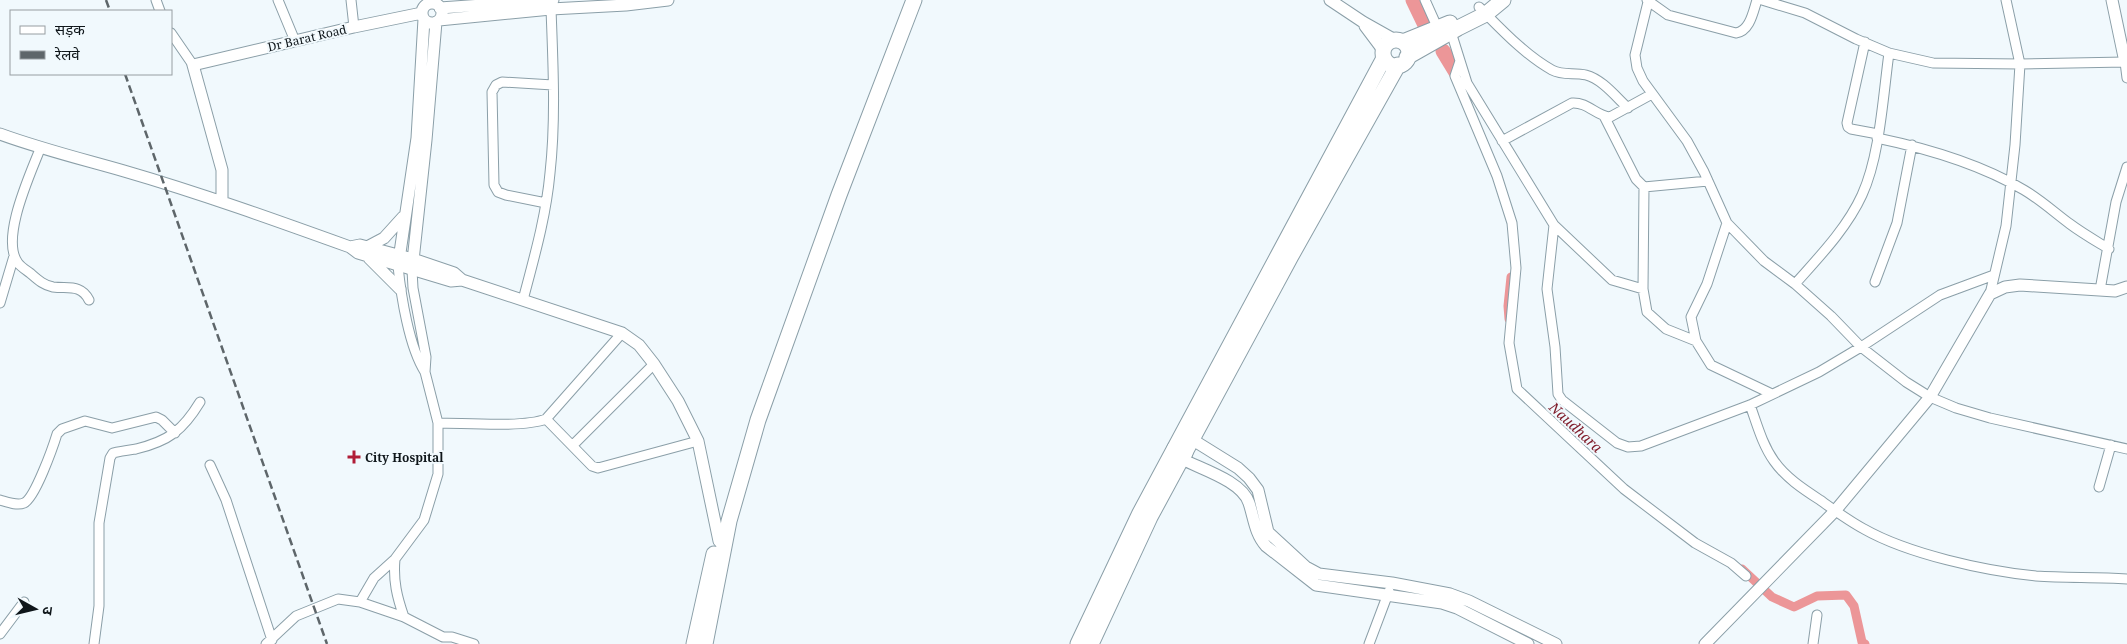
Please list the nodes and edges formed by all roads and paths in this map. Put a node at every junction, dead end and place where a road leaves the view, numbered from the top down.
1 (278, 0) edge
2 (351, 0) edge
3 (668, 0) edge
4 (914, 0) edge
5 (1330, 0) edge
6 (1425, 0) edge
7 (1503, 0) edge
8 (1757, 0) edge
9 (1762, 0) edge
10 (2006, 0) edge
11 (2112, 0) edge
12 (1647, 1) edge
13 (552, 4) edge
14 (430, 7) edge
15 (1485, 7) edge
16 (437, 21) junction
17 (1363, 22) junction
18 (354, 27) junction
19 (1444, 30) junction
20 (172, 34) edge
21 (295, 41) junction
22 (1399, 41) junction
23 (1864, 42) junction
24 (1889, 52) junction
25 (1384, 54) junction
26 (1403, 61) junction
27 (1460, 61) junction
28 (2126, 62) edge
29 (2020, 64) junction
30 (193, 65) junction
31 (2127, 78) edge
32 (554, 85) junction
33 (1652, 94) junction
34 (1628, 108) junction
35 (1604, 116) junction
36 (0, 134) edge
37 (1877, 136) junction
38 (1502, 141) junction
39 (1912, 145) junction
40 (40, 149) junction
41 (2127, 166) edge
42 (1708, 181) junction
43 (2011, 183) junction
44 (1644, 187) junction
45 (222, 201) junction
46 (546, 203) junction
47 (405, 214) junction
48 (1727, 222) junction
49 (1554, 225) junction
50 (2109, 249) junction
51 (367, 251) junction
52 (14, 256) junction
53 (398, 260) junction
54 (413, 264) junction
55 (1994, 275) junction
56 (1875, 282) dead end
57 (1795, 284) junction
58 (2127, 286) edge
59 (400, 289) junction
60 (1643, 290) junction
61 (2100, 290) junction
62 (1990, 294) junction
63 (89, 300) dead end
64 (523, 300) junction
65 (0, 303) edge
66 (622, 333) junction
67 (1696, 342) junction
68 (1861, 347) junction
69 (654, 364) junction
70 (425, 372) junction
71 (1772, 394) junction
72 (1930, 397) junction
73 (200, 402) dead end
74 (1750, 405) junction
75 (546, 419) junction
76 (438, 423) junction
77 (175, 433) junction
78 (1193, 440) junction
79 (698, 441) junction
80 (573, 445) junction
81 (2111, 445) junction
82 (2127, 449) edge
83 (1181, 454) junction
84 (210, 465) dead end
85 (2099, 487) dead end
86 (0, 500) edge
87 (1835, 511) junction
88 (722, 544) junction
89 (395, 560) junction
90 (1746, 576) dead end
91 (2127, 579) edge
92 (1392, 583) junction
93 (1387, 596) junction
94 (24, 602) dead end
95 (360, 602) junction
96 (1817, 615) dead end
97 (404, 617) junction
98 (0, 634) edge
99 (445, 641) edge
100 (269, 642) edge
101 (94, 644) edge
102 (474, 644) edge
103 (694, 644) edge
104 (705, 644) edge
105 (1078, 644) edge
106 (1091, 644) edge
107 (1369, 644) edge
108 (1528, 644) edge
109 (1556, 644) edge
110 (1705, 644) edge
111 (1813, 644) edge

1 - 21 street
2 - 18 street
3 - 13 street, Dr Barat Road
4 - 88 main road
5 - 17 street
6 - 19 street
7 - 15 main road
8 - 12 street
9 - 23 street
10 - 29 street
11 - 28 street
12 - 33 street
13 - 14 street, Dr Barat Road
13 - 16 street, Dr Barat Road
13 - 32 street
14 - 16 street
14 - 18 street, Dr Barat Road
14 - 47 street
15 - 19 main road
15 - 34 street
16 - 54 street
17 - 22 street
17 - 25 street
18 - 21 street, Dr Barat Road
19 - 22 main road
19 - 26 main road
19 - 27 street
20 - 30 street
21 - 30 street, Dr Barat Road
22 - 25 main road
22 - 26 main road
23 - 24 street
23 - 37 street
24 - 29 street
24 - 37 street
25 - 26 main road
25 - 83 main road
26 - 78 main road
27 - 38 street
27 - 90 street
28 - 29 street
28 - 31 street
29 - 43 street
30 - 45 street
32 - 46 street
32 - 46 street
33 - 34 street
33 - 42 street
34 - 35 street
35 - 38 street
35 - 44 street
36 - 40 street
37 - 39 street
37 - 57 street
38 - 49 street
39 - 43 street
39 - 56 street
40 - 45 street
40 - 52 street
41 - 50 street
42 - 44 street
42 - 48 street
43 - 50 street
43 - 55 street
44 - 60 street
45 - 51 street
46 - 64 street
47 - 51 street
47 - 53 street
48 - 57 street
48 - 67 street
49 - 60 street
49 - 74 street
50 - 61 street
51 - 53 street
51 - 59 street
52 - 63 street
52 - 65 street
53 - 54 street
53 - 59 street
54 - 64 street
54 - 70 street
55 - 62 street
55 - 68 street
57 - 68 street
58 - 61 street
59 - 70 street
60 - 67 street
61 - 62 street
62 - 72 street
64 - 66 street
66 - 69 street
66 - 75 street
67 - 71 street
68 - 71 street
68 - 72 street
69 - 79 street
69 - 80 street
70 - 76 street
71 - 74 street
72 - 81 street
72 - 87 street
73 - 77 street
74 - 87 street
75 - 76 street
75 - 80 street
76 - 89 street
77 - 86 street
77 - 101 street
78 - 83 main road
78 - 92 street
79 - 80 street
79 - 88 street
81 - 82 street
81 - 85 street
83 - 93 street
83 - 105 main road
83 - 106 main road
84 - 100 street
87 - 91 street
87 - 110 street
88 - 103 main road
88 - 104 main road
89 - 95 street
89 - 97 street
92 - 93 street
92 - 109 street
93 - 107 street
93 - 108 street
94 - 98 street
95 - 97 street
95 - 100 street
96 - 111 street
97 - 99 street
99 - 102 street

